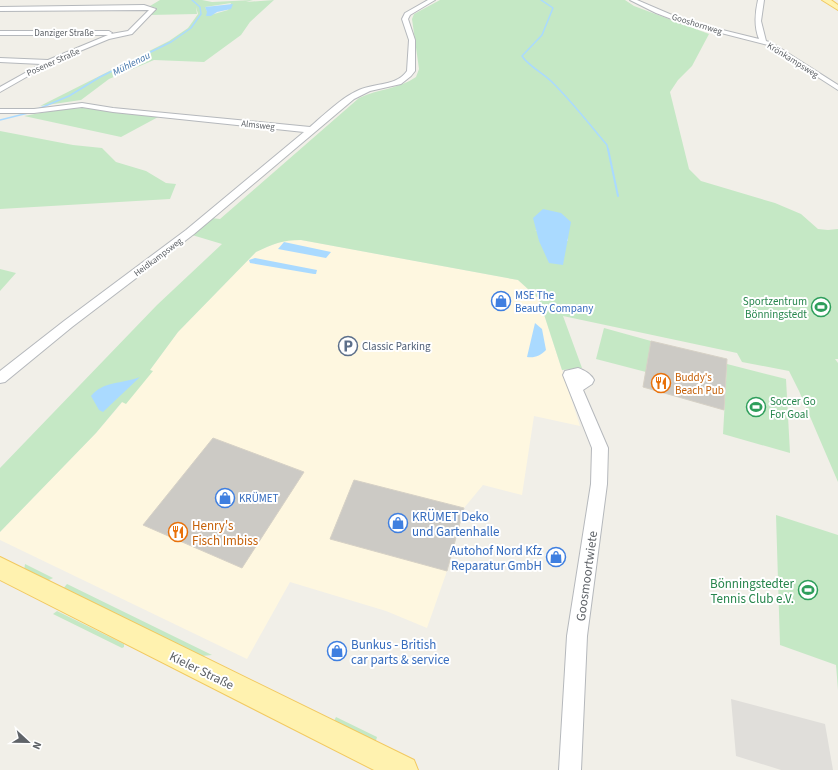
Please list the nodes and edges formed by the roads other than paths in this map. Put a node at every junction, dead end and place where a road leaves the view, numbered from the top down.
1 (90, 0) edge
2 (432, 0) edge
3 (632, 0) edge
4 (761, 0) edge
5 (826, 0) edge
6 (82, 7) dead end
7 (838, 8) edge
8 (0, 9) edge
9 (0, 33) edge
10 (106, 35) junction
11 (763, 41) junction
12 (0, 60) edge
13 (49, 62) junction
14 (1, 88) edge
15 (838, 88) edge
16 (0, 111) edge
17 (312, 130) junction
18 (0, 378) edge
19 (576, 388) dead end
20 (0, 568) edge
21 (404, 770) edge
22 (570, 770) edge

1 - 6 street
2 - 17 street
3 - 11 street, Gooshornweg
4 - 11 street, Krönkampsweg
5 - 7 main road
8 - 10 street, Posener Straße
9 - 10 street, Danziger Straße
10 - 13 street, Posener Straße
11 - 15 street, Krönkampsweg
12 - 13 street
13 - 14 street, Posener Straße
16 - 17 street, Almsweg
17 - 18 street, Heidkampsweg
19 - 22 street, Goosmoortwiete
20 - 21 main road, Kieler Straße

